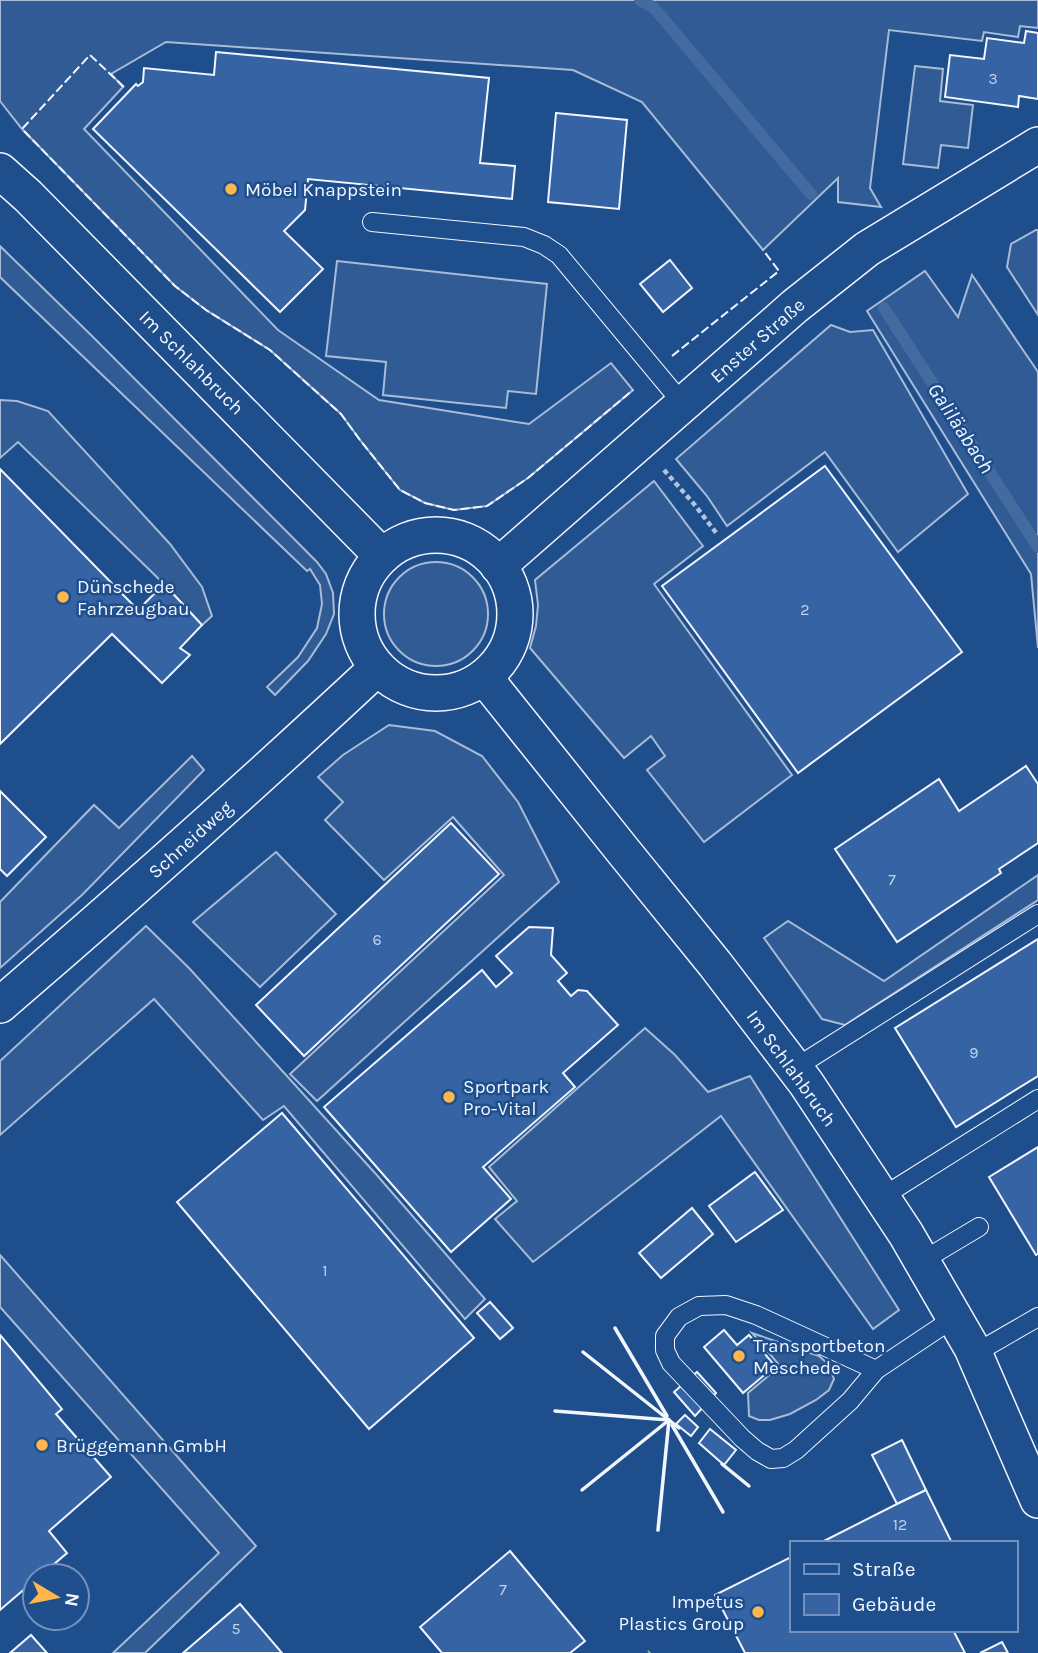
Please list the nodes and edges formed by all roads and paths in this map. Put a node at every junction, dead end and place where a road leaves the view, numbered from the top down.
1 (1038, 145) edge
2 (0, 171) edge
3 (372, 222) dead end
4 (683, 404) junction
5 (640, 442) junction
6 (716, 534) dead end
7 (382, 556) junction
8 (498, 566) junction
9 (377, 668) junction
10 (484, 677) junction
11 (1038, 914) edge
12 (0, 1005) edge
13 (794, 1068) junction
14 (1038, 1099) edge
15 (882, 1197) junction
16 (979, 1227) dead end
17 (922, 1261) junction
18 (1038, 1317) edge
19 (954, 1318) junction
20 (974, 1354) junction
21 (876, 1370) junction
22 (1038, 1500) edge

1 - 4 street, Enster Straße
2 - 7 street, Im Schlahbruch
3 - 4 lane
4 - 5 street, Enster Straße
5 - 6 path
5 - 8 street, Enster Straße
7 - 8 street
7 - 9 street
8 - 10 street
9 - 10 street
9 - 12 street, Schneidweg
10 - 13 street, Im Schlahbruch
11 - 13 lane
13 - 15 street, Im Schlahbruch
14 - 15 lane
15 - 17 street, Im Schlahbruch
16 - 17 lane
17 - 19 street, Im Schlahbruch
18 - 20 lane
19 - 20 street, Im Schlahbruch
19 - 21 lane
20 - 22 street, Im Schlahbruch
21 - 21 lane

